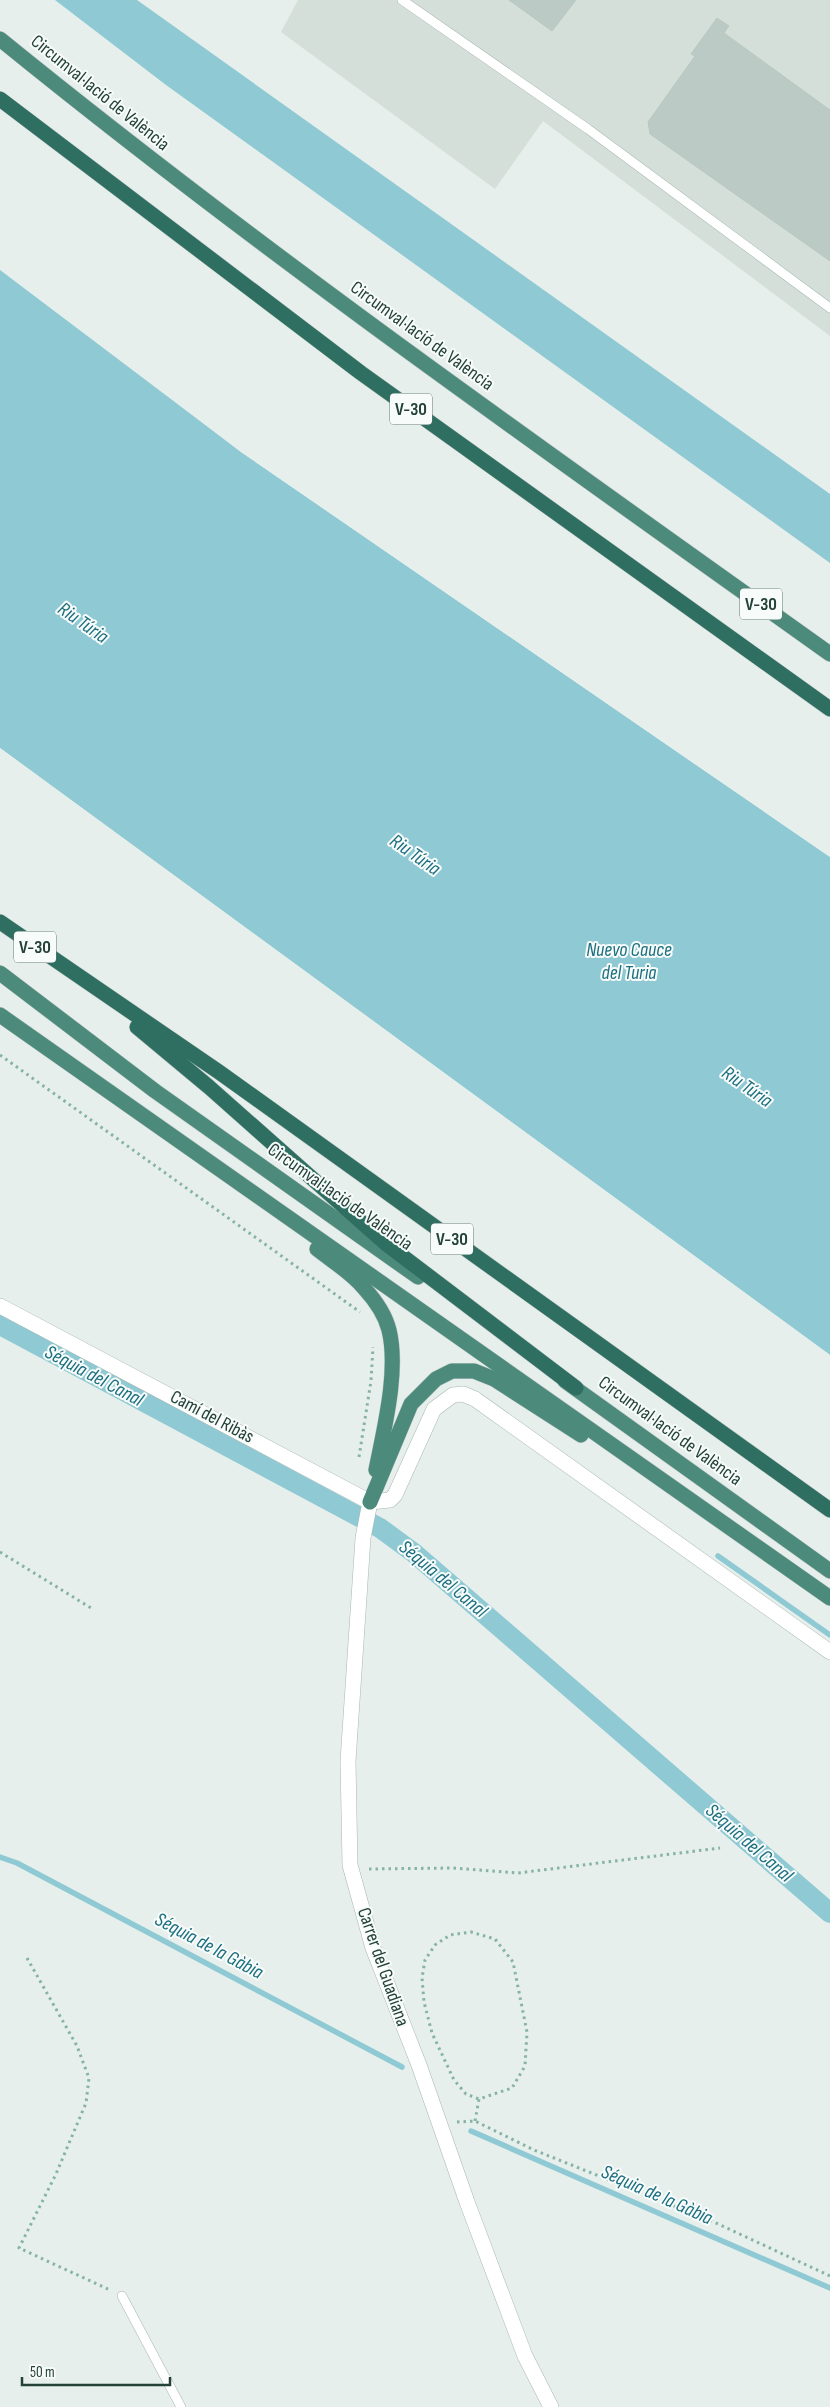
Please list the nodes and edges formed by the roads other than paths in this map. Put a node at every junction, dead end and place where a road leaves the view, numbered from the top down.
1 (402, 0) edge
2 (0, 39) edge
3 (0, 99) edge
4 (830, 308) edge
5 (830, 654) edge
6 (830, 709) edge
7 (0, 922) edge
8 (70, 972) junction
9 (0, 974) edge
10 (0, 1015) edge
11 (190, 1149) junction
12 (0, 1306) edge
13 (576, 1388) junction
14 (370, 1502) junction
15 (830, 1510) edge
16 (830, 1571) edge
17 (816, 1588) junction
18 (830, 1598) edge
19 (830, 1652) edge
20 (122, 2296) road end
21 (181, 2407) edge
22 (550, 2407) edge

1 - 4 lane
2 - 5 highway, Circumval·lació de València / V-30
3 - 6 highway, V-30
7 - 8 highway, Circumval·lació de València / V-30
8 - 13 highway
8 - 15 highway, Circumval·lació de València / V-30
9 - 13 highway, Circumval·lació de València / V-30
10 - 11 highway
11 - 14 highway
11 - 17 highway
12 - 14 street, Camí del Ribàs
13 - 16 highway, Circumval·lació de València / V-30
14 - 17 highway
14 - 19 street
14 - 22 street, Carrer del Guadiana
17 - 18 highway
20 - 21 lane

